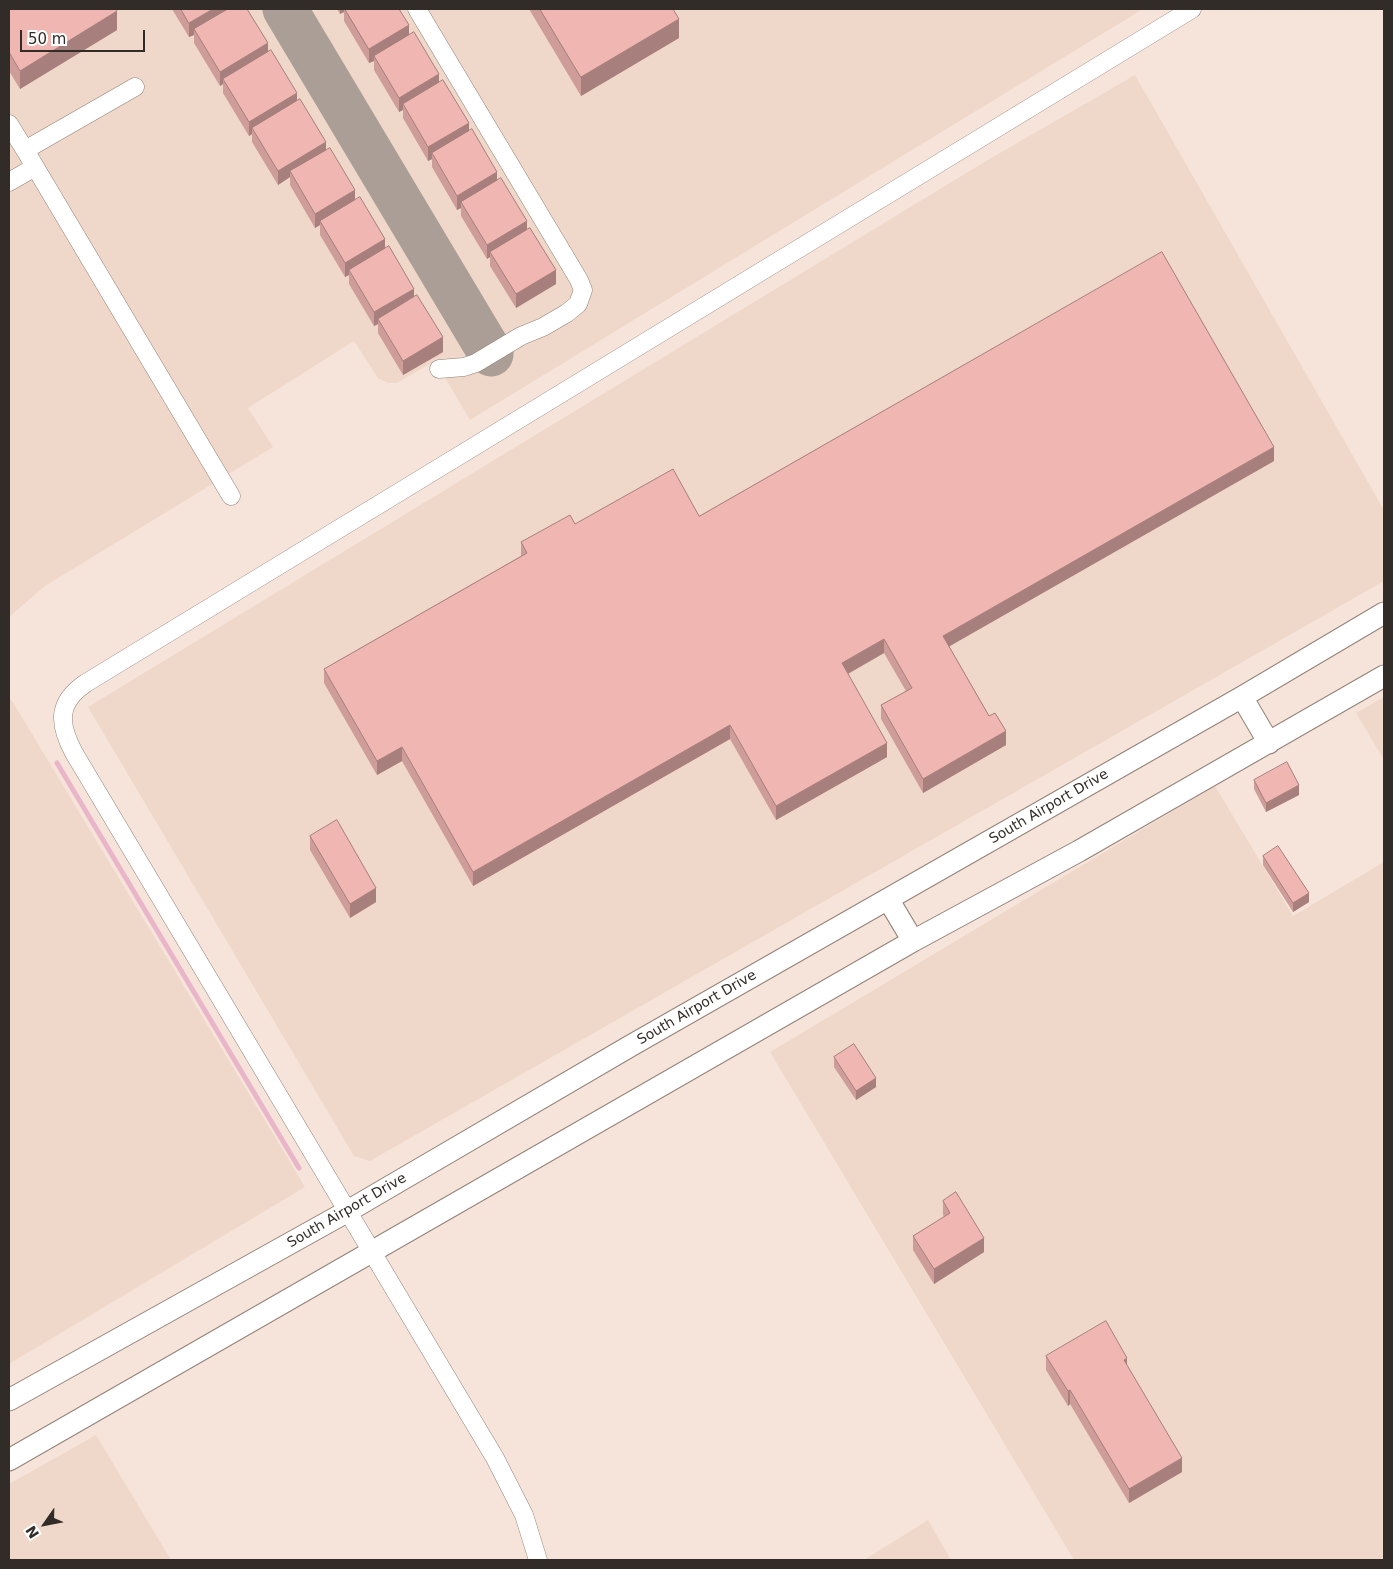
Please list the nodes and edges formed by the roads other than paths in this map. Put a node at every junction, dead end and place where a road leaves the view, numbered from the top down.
1 (417, 9) edge
2 (1192, 9) edge
3 (135, 87) dead end
4 (9, 124) edge
5 (25, 150) junction
6 (35, 167) junction
7 (9, 182) edge
8 (439, 369) dead end
9 (230, 496) dead end
10 (1384, 613) edge
11 (1384, 676) edge
12 (1242, 697) junction
13 (1269, 743) junction
14 (888, 899) junction
15 (913, 941) junction
16 (348, 1211) junction
17 (372, 1253) junction
18 (9, 1400) edge
19 (9, 1460) edge
20 (538, 1560) edge

1 - 8 street
2 - 16 street
3 - 5 street
4 - 5 street
5 - 6 street
6 - 7 street
6 - 9 street
10 - 12 main road, South Airport Drive
11 - 13 main road
12 - 13 main road
12 - 14 main road, South Airport Drive
13 - 15 main road
14 - 15 main road
14 - 16 main road, South Airport Drive
15 - 17 main road
16 - 17 street
16 - 18 main road, South Airport Drive
17 - 19 main road
17 - 20 street

